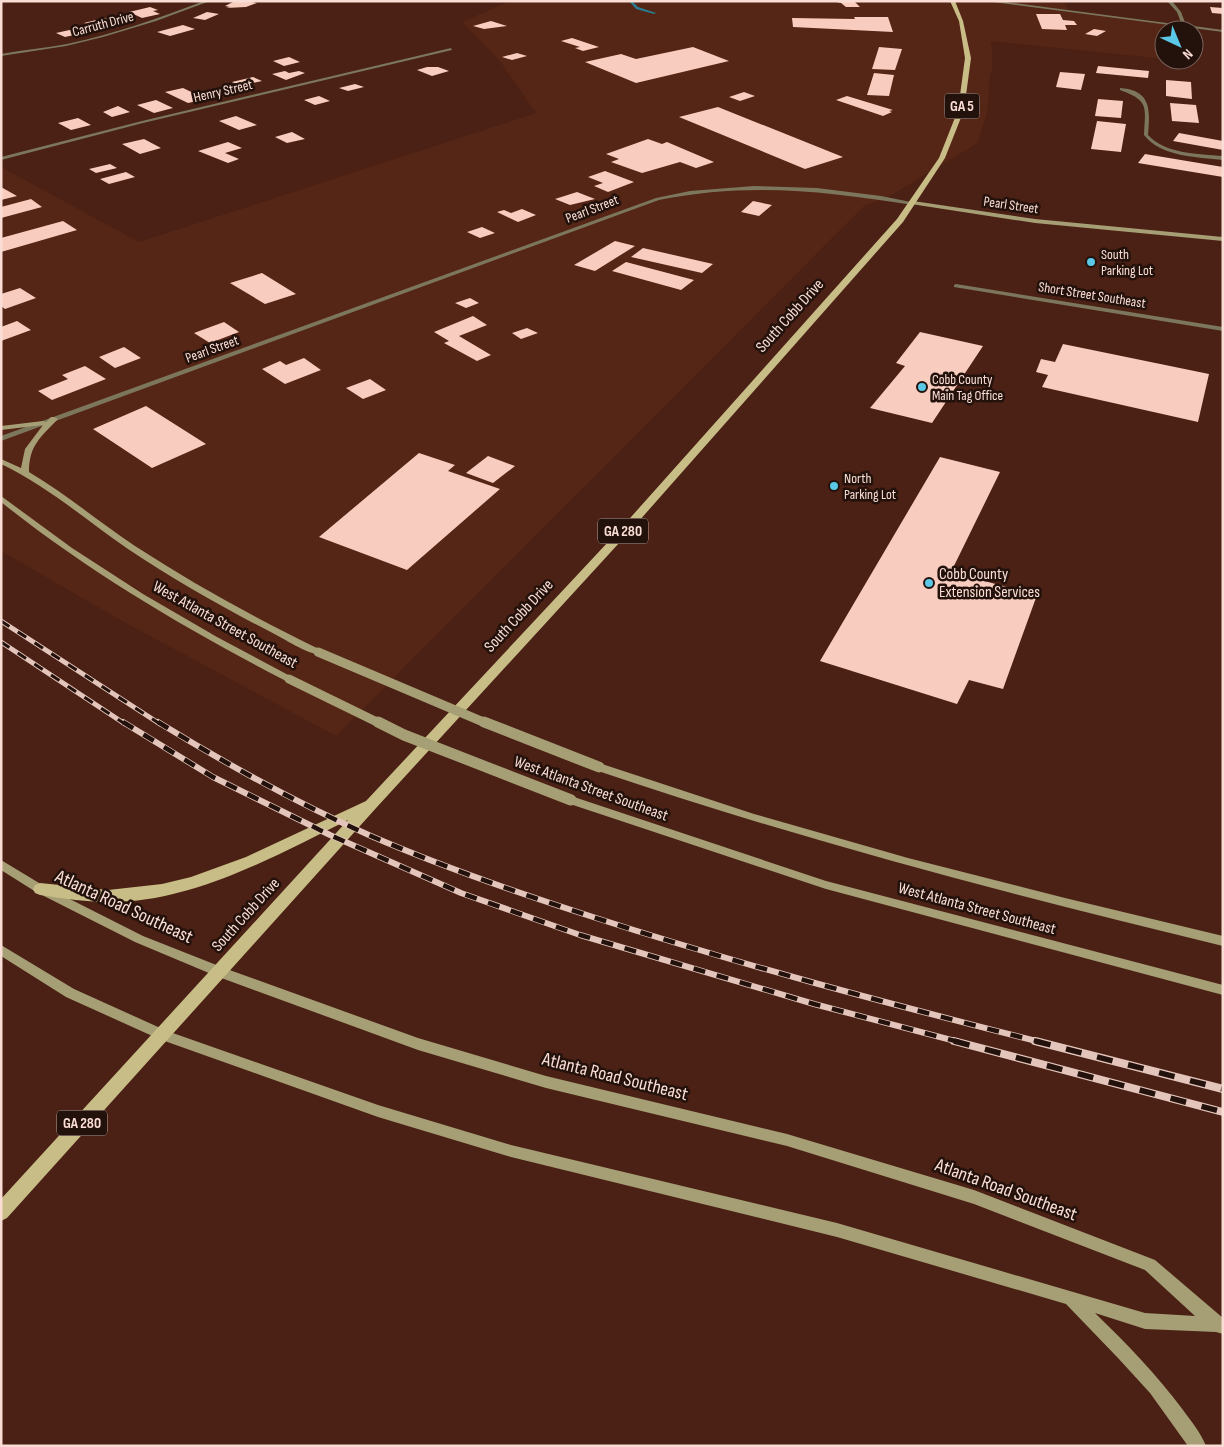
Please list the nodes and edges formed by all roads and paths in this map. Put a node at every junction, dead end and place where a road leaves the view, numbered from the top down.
1 (208, 1) edge
2 (952, 1) edge
3 (986, 1) edge
4 (1169, 1) edge
5 (1183, 20) edge
6 (1154, 21) edge
7 (1204, 28) edge
8 (1223, 31) edge
9 (450, 49) dead end
10 (1, 55) edge
11 (1122, 89) dead end
12 (1223, 158) edge
13 (1, 159) edge
14 (913, 203) junction
15 (1223, 239) edge
16 (956, 286) dead end
17 (1223, 329) edge
18 (54, 419) junction
19 (43, 423) junction
20 (1, 428) edge
21 (1, 439) edge
22 (1, 461) edge
23 (25, 472) junction
24 (1, 498) edge
25 (372, 803) junction
26 (1, 864) edge
27 (40, 890) junction
28 (1223, 941) edge
29 (1, 950) edge
30 (220, 972) junction
31 (1223, 990) edge
32 (163, 1034) junction
33 (1, 1212) edge
34 (1070, 1299) junction
35 (1219, 1325) edge
36 (1198, 1446) edge

1 - 10 street, Carruth Drive
2 - 14 main road, South Cobb Drive / GA 5
3 - 6 street
4 - 5 street
7 - 8 street
9 - 13 street, Henry Street
11 - 12 street
14 - 15 street, Pearl Street
14 - 18 street, Pearl Street
14 - 25 main road, South Cobb Drive / GA 280
16 - 17 street, Short Street Southeast
18 - 19 street, Pearl Street
18 - 23 street
19 - 20 street
19 - 21 street, Pearl Street
22 - 23 street, West Atlanta Street Southeast
23 - 28 street, West Atlanta Street Southeast, bridge
24 - 31 street, West Atlanta Street Southeast, bridge
25 - 27 main road
25 - 30 main road, South Cobb Drive / GA 280
26 - 27 street, Atlanta Road Southeast
27 - 30 street, Atlanta Road Southeast
29 - 32 street, Atlanta Road Southeast
30 - 32 main road, South Cobb Drive / GA 280
30 - 35 street, Atlanta Road Southeast
32 - 33 main road, South Cobb Drive / GA 280
32 - 34 street, Atlanta Road Southeast
34 - 35 street, Atlanta Road Southeast
34 - 36 street

